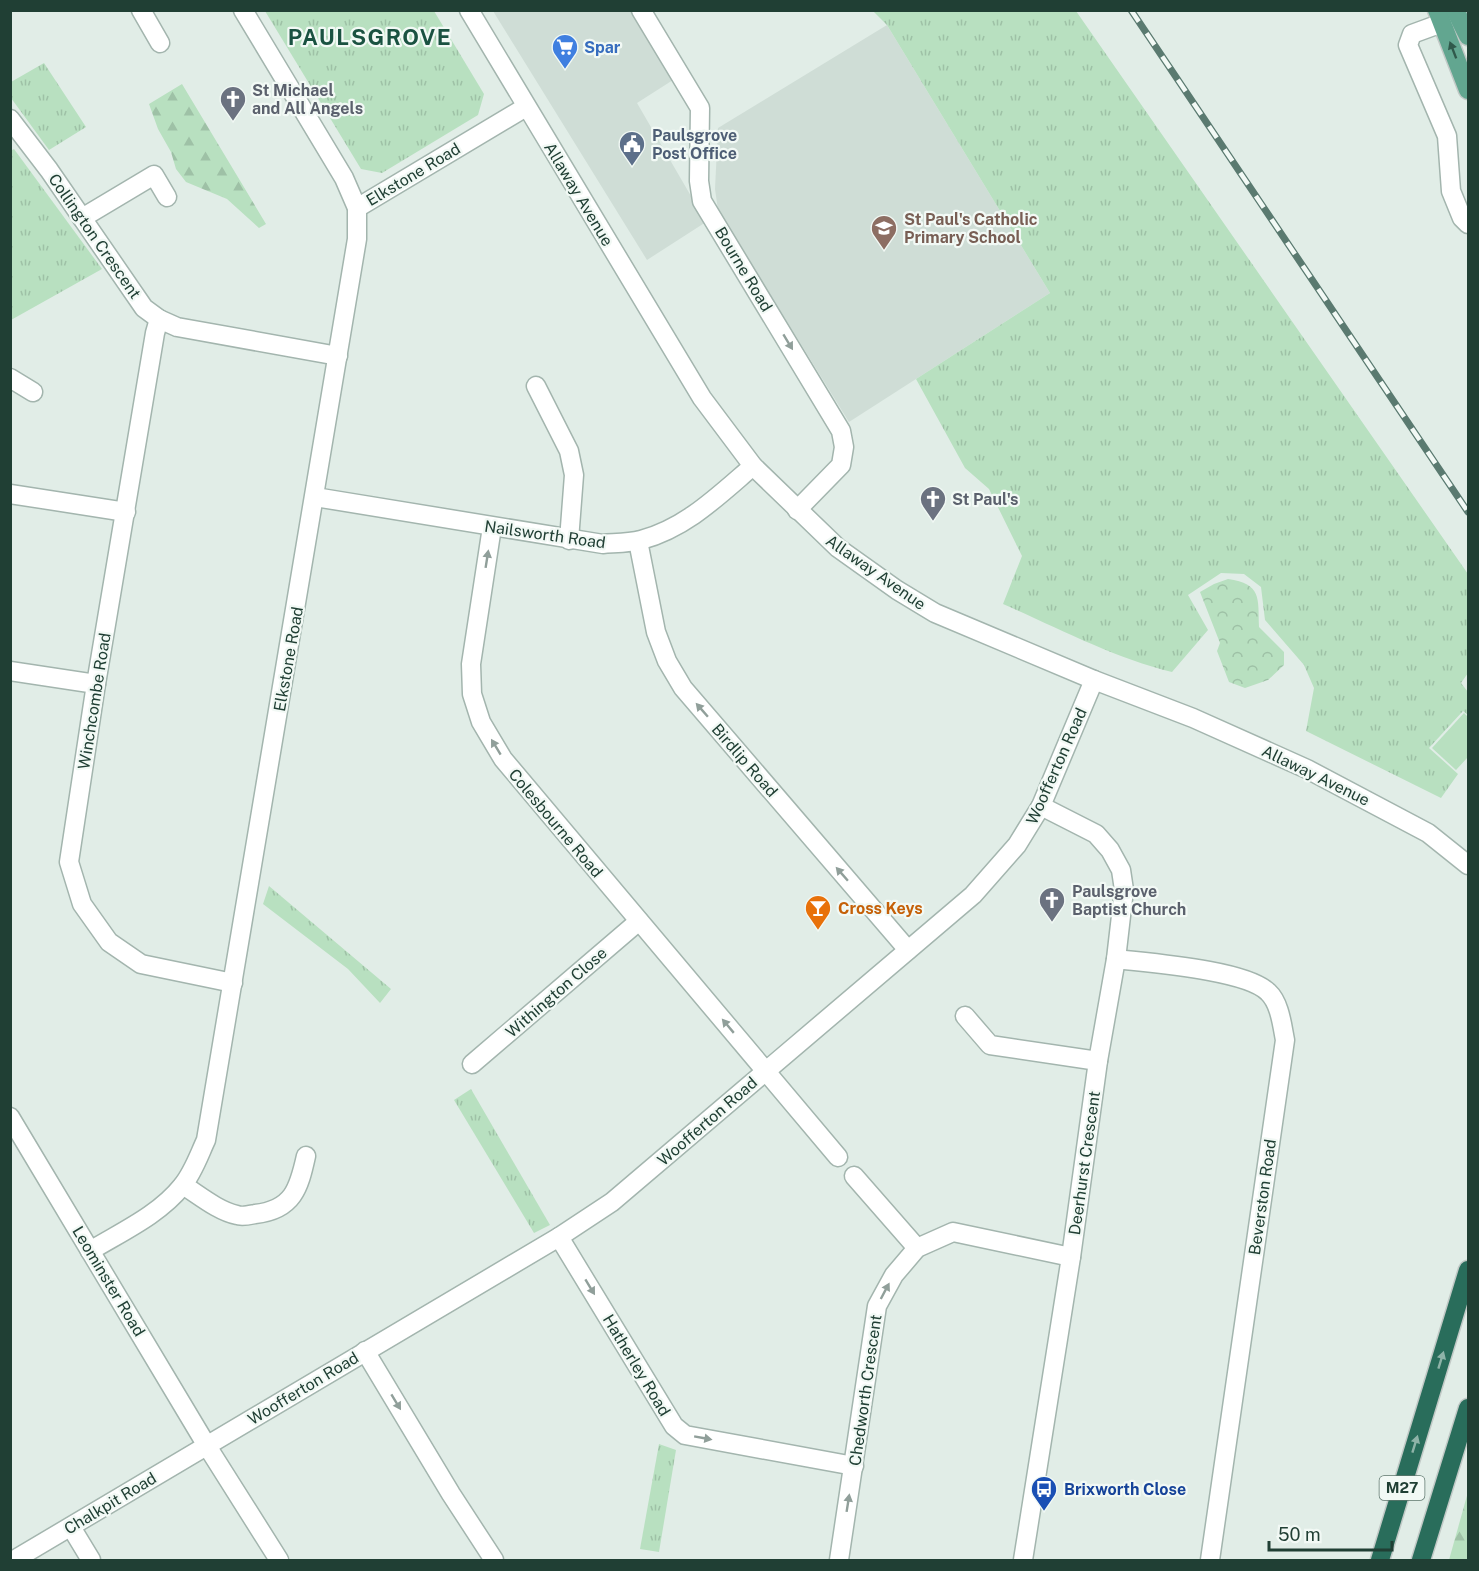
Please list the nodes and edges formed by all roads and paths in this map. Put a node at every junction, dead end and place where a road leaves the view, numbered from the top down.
1 (141, 10) edge
2 (243, 10) edge
3 (469, 10) edge
4 (641, 10) edge
5 (1455, 21) edge
6 (160, 43) dead end
7 (1468, 90) edge
8 (526, 107) junction
9 (10, 118) edge
10 (167, 196) dead end
11 (357, 208) junction
12 (82, 218) junction
13 (1468, 224) edge
14 (159, 319) junction
15 (338, 356) junction
16 (10, 378) edge
17 (536, 386) dead end
18 (33, 392) dead end
19 (753, 466) junction
20 (10, 494) edge
21 (315, 497) junction
22 (797, 510) junction
23 (126, 512) junction
24 (492, 527) junction
25 (569, 540) junction
26 (638, 541) junction
27 (10, 671) edge
28 (1094, 680) junction
29 (96, 684) junction
30 (1041, 806) junction
31 (1468, 866) edge
32 (639, 921) junction
33 (908, 950) junction
34 (1116, 959) junction
35 (233, 983) junction
36 (965, 1016) dead end
37 (1098, 1060) junction
38 (472, 1064) dead end
39 (765, 1071) junction
40 (10, 1117) edge
41 (306, 1156) dead end
42 (838, 1157) dead end
43 (854, 1176) dead end
44 (183, 1185) junction
45 (559, 1237) junction
46 (916, 1248) junction
47 (90, 1251) junction
48 (1071, 1257) junction
49 (1468, 1270) edge
50 (366, 1351) junction
51 (1468, 1408) edge
52 (207, 1446) junction
53 (854, 1466) junction
54 (71, 1527) junction
55 (14, 1554) edge
56 (91, 1560) edge
57 (279, 1560) edge
58 (494, 1560) edge
59 (839, 1560) edge
60 (1023, 1560) edge
61 (1210, 1560) edge
62 (1380, 1560) edge
63 (1421, 1560) edge

1 - 6 street
2 - 11 street
3 - 8 street, Allaway Avenue
4 -> 22 street, Bourne Road
7 -> 5 main road
5 - 13 street
8 - 11 street, Elkstone Road
8 - 19 street, Allaway Avenue
9 - 12 street, Collington Crescent
10 - 12 street
11 - 15 street, Elkstone Road
12 - 14 street, Collington Crescent
14 - 15 street, Collington Crescent
14 - 23 street, Winchcombe Road
15 - 21 street, Elkstone Road
16 - 18 street
17 - 25 street
19 - 22 street, Allaway Avenue
19 - 26 street, Nailsworth Road
20 - 23 street
21 - 24 street, Nailsworth Road
21 - 35 street, Elkstone Road
22 - 28 street, Allaway Avenue
23 - 29 street, Winchcombe Road
24 - 25 street, Nailsworth Road
32 -> 24 street, Colesbourne Road
25 - 26 street, Nailsworth Road
33 -> 26 street, Birdlip Road
27 - 29 street
28 - 30 street, Woofferton Road
28 - 31 street, Allaway Avenue
29 - 35 street, Winchcombe Road
30 - 33 street, Woofferton Road
30 - 34 street, Deerhurst Crescent
32 - 38 street, Withington Close
39 -> 32 street, Colesbourne Road
33 - 39 street, Woofferton Road
34 - 37 street, Deerhurst Crescent
34 - 61 street, Beverston Road
35 - 44 street, Elkstone Road
36 - 37 street
37 - 48 street, Deerhurst Crescent
39 - 42 street, Colesbourne Road
39 - 45 street, Woofferton Road
40 - 47 street, Leominster Road
41 - 44 street
43 - 46 street
44 - 47 street, Elkstone Road
45 - 50 street, Woofferton Road
45 -> 53 street, Hatherley Road
46 - 48 street, Chedworth Crescent
53 -> 46 street, Chedworth Crescent
47 - 52 street, Leominster Road
48 - 60 street, Deerhurst Crescent
62 -> 49 highway, M27
50 - 52 street, Woofferton Road
50 -> 58 street
51 - 63 highway, M27
52 - 54 street, Chalkpit Road
52 - 57 street
59 -> 53 street, Chedworth Crescent
54 - 55 street, Chalkpit Road
54 - 56 street

